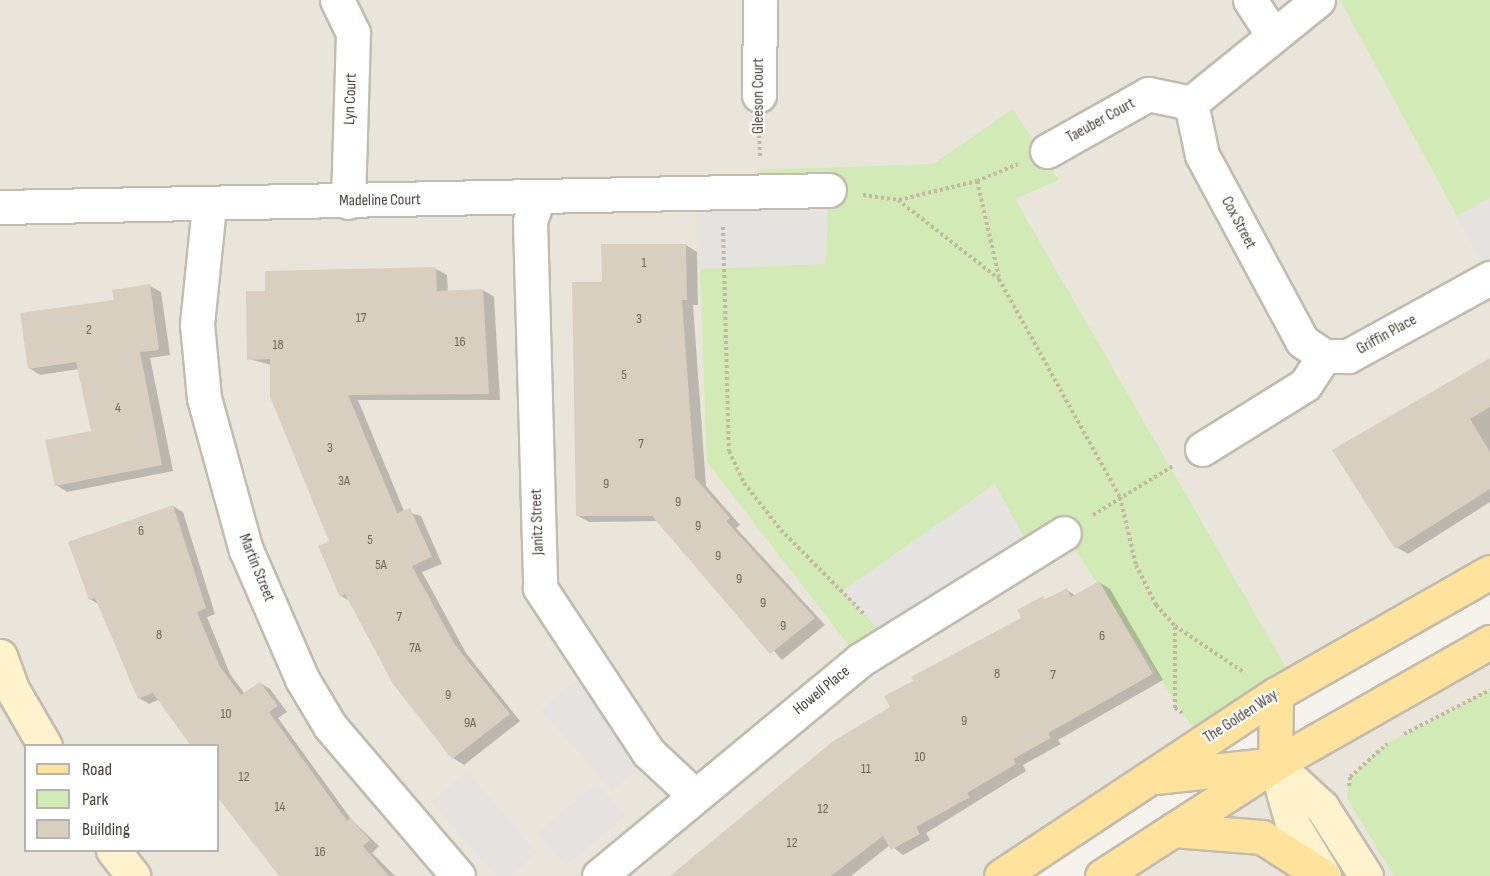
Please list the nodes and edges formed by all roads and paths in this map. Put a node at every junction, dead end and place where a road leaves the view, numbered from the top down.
1 (337, 0) edge
2 (760, 0) edge
3 (1250, 0) edge
4 (1318, 0) edge
5 (1273, 35) junction
6 (1202, 93) junction
7 (759, 95) joint
8 (1047, 151) joint
9 (760, 181) junction
10 (977, 182) junction
11 (830, 190) joint
12 (723, 193) junction
13 (538, 198) junction
14 (898, 200) junction
15 (348, 202) junction
16 (209, 206) junction
17 (0, 207) edge
18 (1490, 278) edge
19 (999, 279) junction
20 (1324, 356) junction
21 (1202, 449) joint
22 (1120, 497) junction
23 (1064, 533) joint
24 (1490, 572) edge
25 (1175, 626) junction
26 (888, 639) junction
27 (1490, 642) edge
28 (0, 656) edge
29 (5, 689) edge
30 (1490, 690) edge
31 (1276, 694) junction
32 (1212, 736) junction
33 (44, 744) edge
34 (1275, 764) junction
35 (1153, 777) junction
36 (695, 796) junction
37 (1347, 798) dead end
38 (1173, 830) junction
39 (115, 852) edge
40 (133, 876) edge
41 (458, 876) edge
42 (599, 876) edge
43 (1001, 876) edge
44 (1102, 876) edge
45 (1323, 876) edge
46 (1366, 876) edge

1 - 15 street, Lyn Court
2 - 7 street, Gleeson Court
3 - 5 street
4 - 5 street
5 - 6 street
6 - 8 street, Taeuber Court
6 - 20 street, Cox Street
7 - 9 path, Gleeson Court
8 - 10 path
9 - 11 street, Madeline Court
9 - 12 street, Madeline Court
10 - 14 path
10 - 19 path
11 - 14 path
12 - 13 street, Madeline Court
12 - 26 path
13 - 15 street, Madeline Court
13 - 36 street, Janitz Street
14 - 19 path
15 - 16 street, Madeline Court
16 - 17 street, Madeline Court
16 - 41 street, Martin Street
18 - 20 street, Griffin Place
19 - 22 path
20 - 21 street
21 - 22 path
22 - 23 path
22 - 25 path
23 - 26 street, Howell Place
24 - 31 main road, The Golden Way
25 - 31 path
25 - 32 path
26 - 36 street, Howell Place
27 - 34 main road
28 - 29 street
29 - 33 street
30 - 37 path
31 - 32 main road, The Golden Way
31 - 34 main road
32 - 35 main road, The Golden Way
34 - 35 main road
34 - 38 main road
34 - 45 street
34 - 46 street
35 - 43 main road, The Golden Way
36 - 42 street, Howell Place
38 - 44 main road
38 - 45 main road
39 - 40 street

